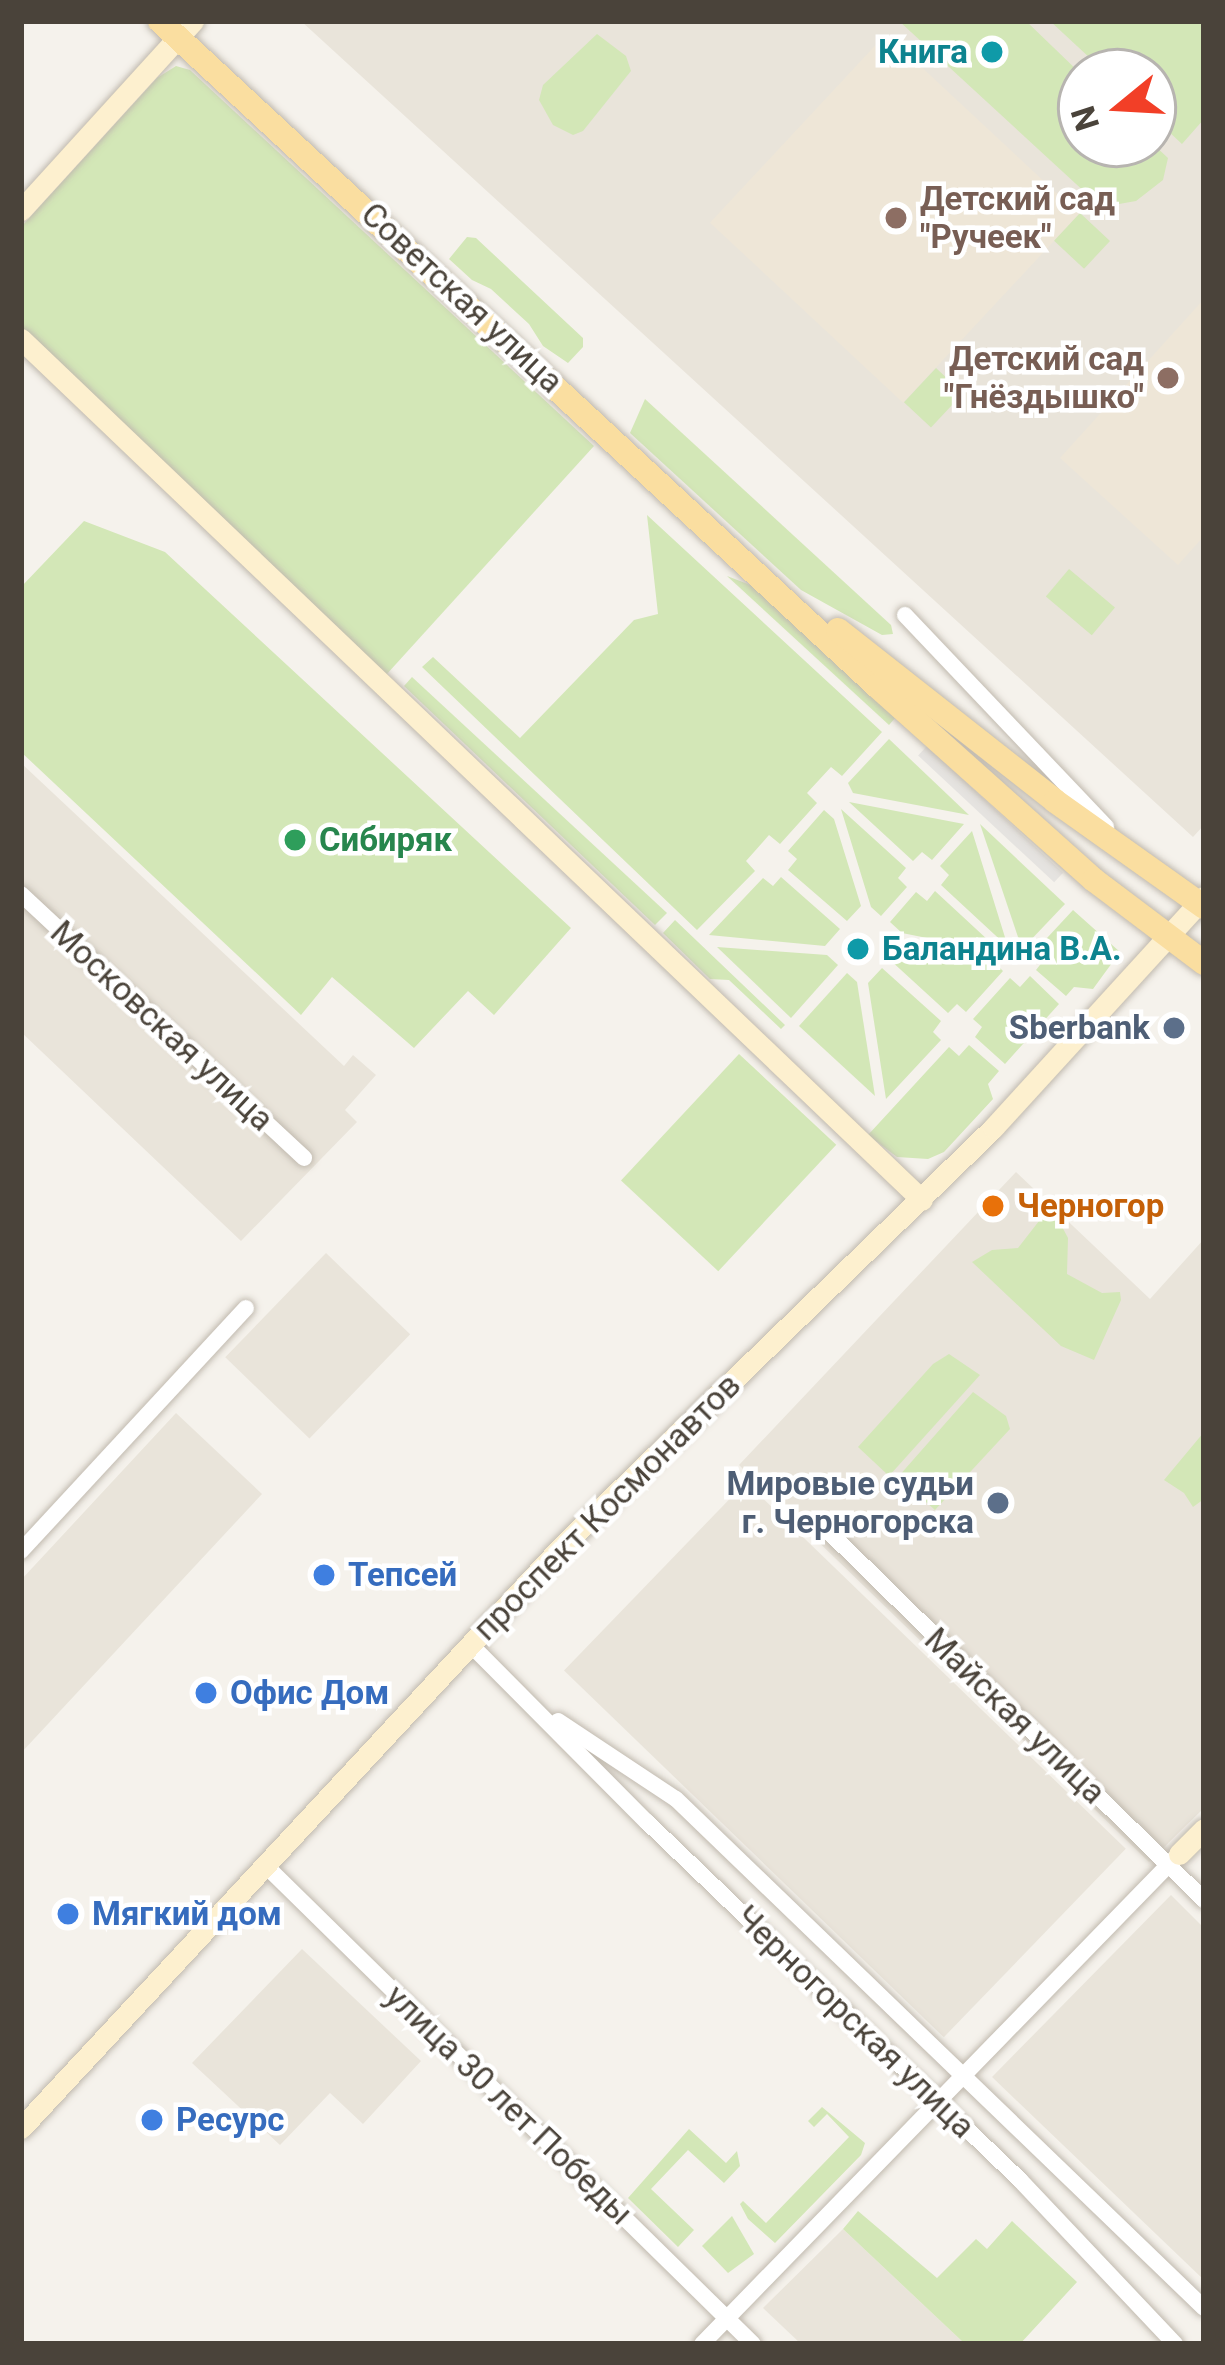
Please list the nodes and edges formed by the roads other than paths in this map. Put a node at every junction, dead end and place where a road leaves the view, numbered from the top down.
1 (175, 25) edge
2 (21, 210) edge
3 (21, 339) edge
4 (746, 560) junction
5 (905, 615) dead end
6 (1123, 845) junction
7 (21, 894) edge
8 (1202, 903) edge
9 (1168, 936) junction
10 (1204, 963) edge
11 (304, 1158) dead end
12 (922, 1200) junction
13 (246, 1308) dead end
14 (827, 1530) dead end
15 (21, 1551) edge
16 (470, 1644) junction
17 (531, 1702) junction
18 (1204, 1829) edge
19 (1174, 1860) junction
20 (266, 1866) junction
21 (1204, 1900) edge
22 (958, 2077) junction
23 (936, 2100) junction
24 (25, 2115) edge
25 (1204, 2308) edge
26 (726, 2319) junction
27 (702, 2344) edge
28 (753, 2344) edge
29 (1175, 2344) edge

1 - 2 main road
1 - 4 main road, Советская улица
3 - 12 main road
4 - 6 main road, Советская улица
4 - 9 main road, Советская улица
5 - 6 street
6 - 8 main road, Советская улица
7 - 11 street, Московская улица
8 - 9 main road, проспект Космонавтов
9 - 10 main road, Советская улица
9 - 12 main road, проспект Космонавтов
12 - 16 main road, проспект Космонавтов
13 - 15 street
14 - 19 street, Майская улица
16 - 17 street, Черногорская улица
16 - 20 main road, проспект Космонавтов
17 - 22 street, Черногорская улица
17 - 23 street, Черногорская улица
18 - 19 main road
19 - 21 street, Майская улица
19 - 22 street
20 - 24 main road, проспект Космонавтов
20 - 26 street, улица 30 лет Победы
22 - 23 street
22 - 25 street, Черногорская улица
23 - 26 street
23 - 29 street, Черногорская улица
26 - 27 street
26 - 28 street, улица 30 лет Победы

